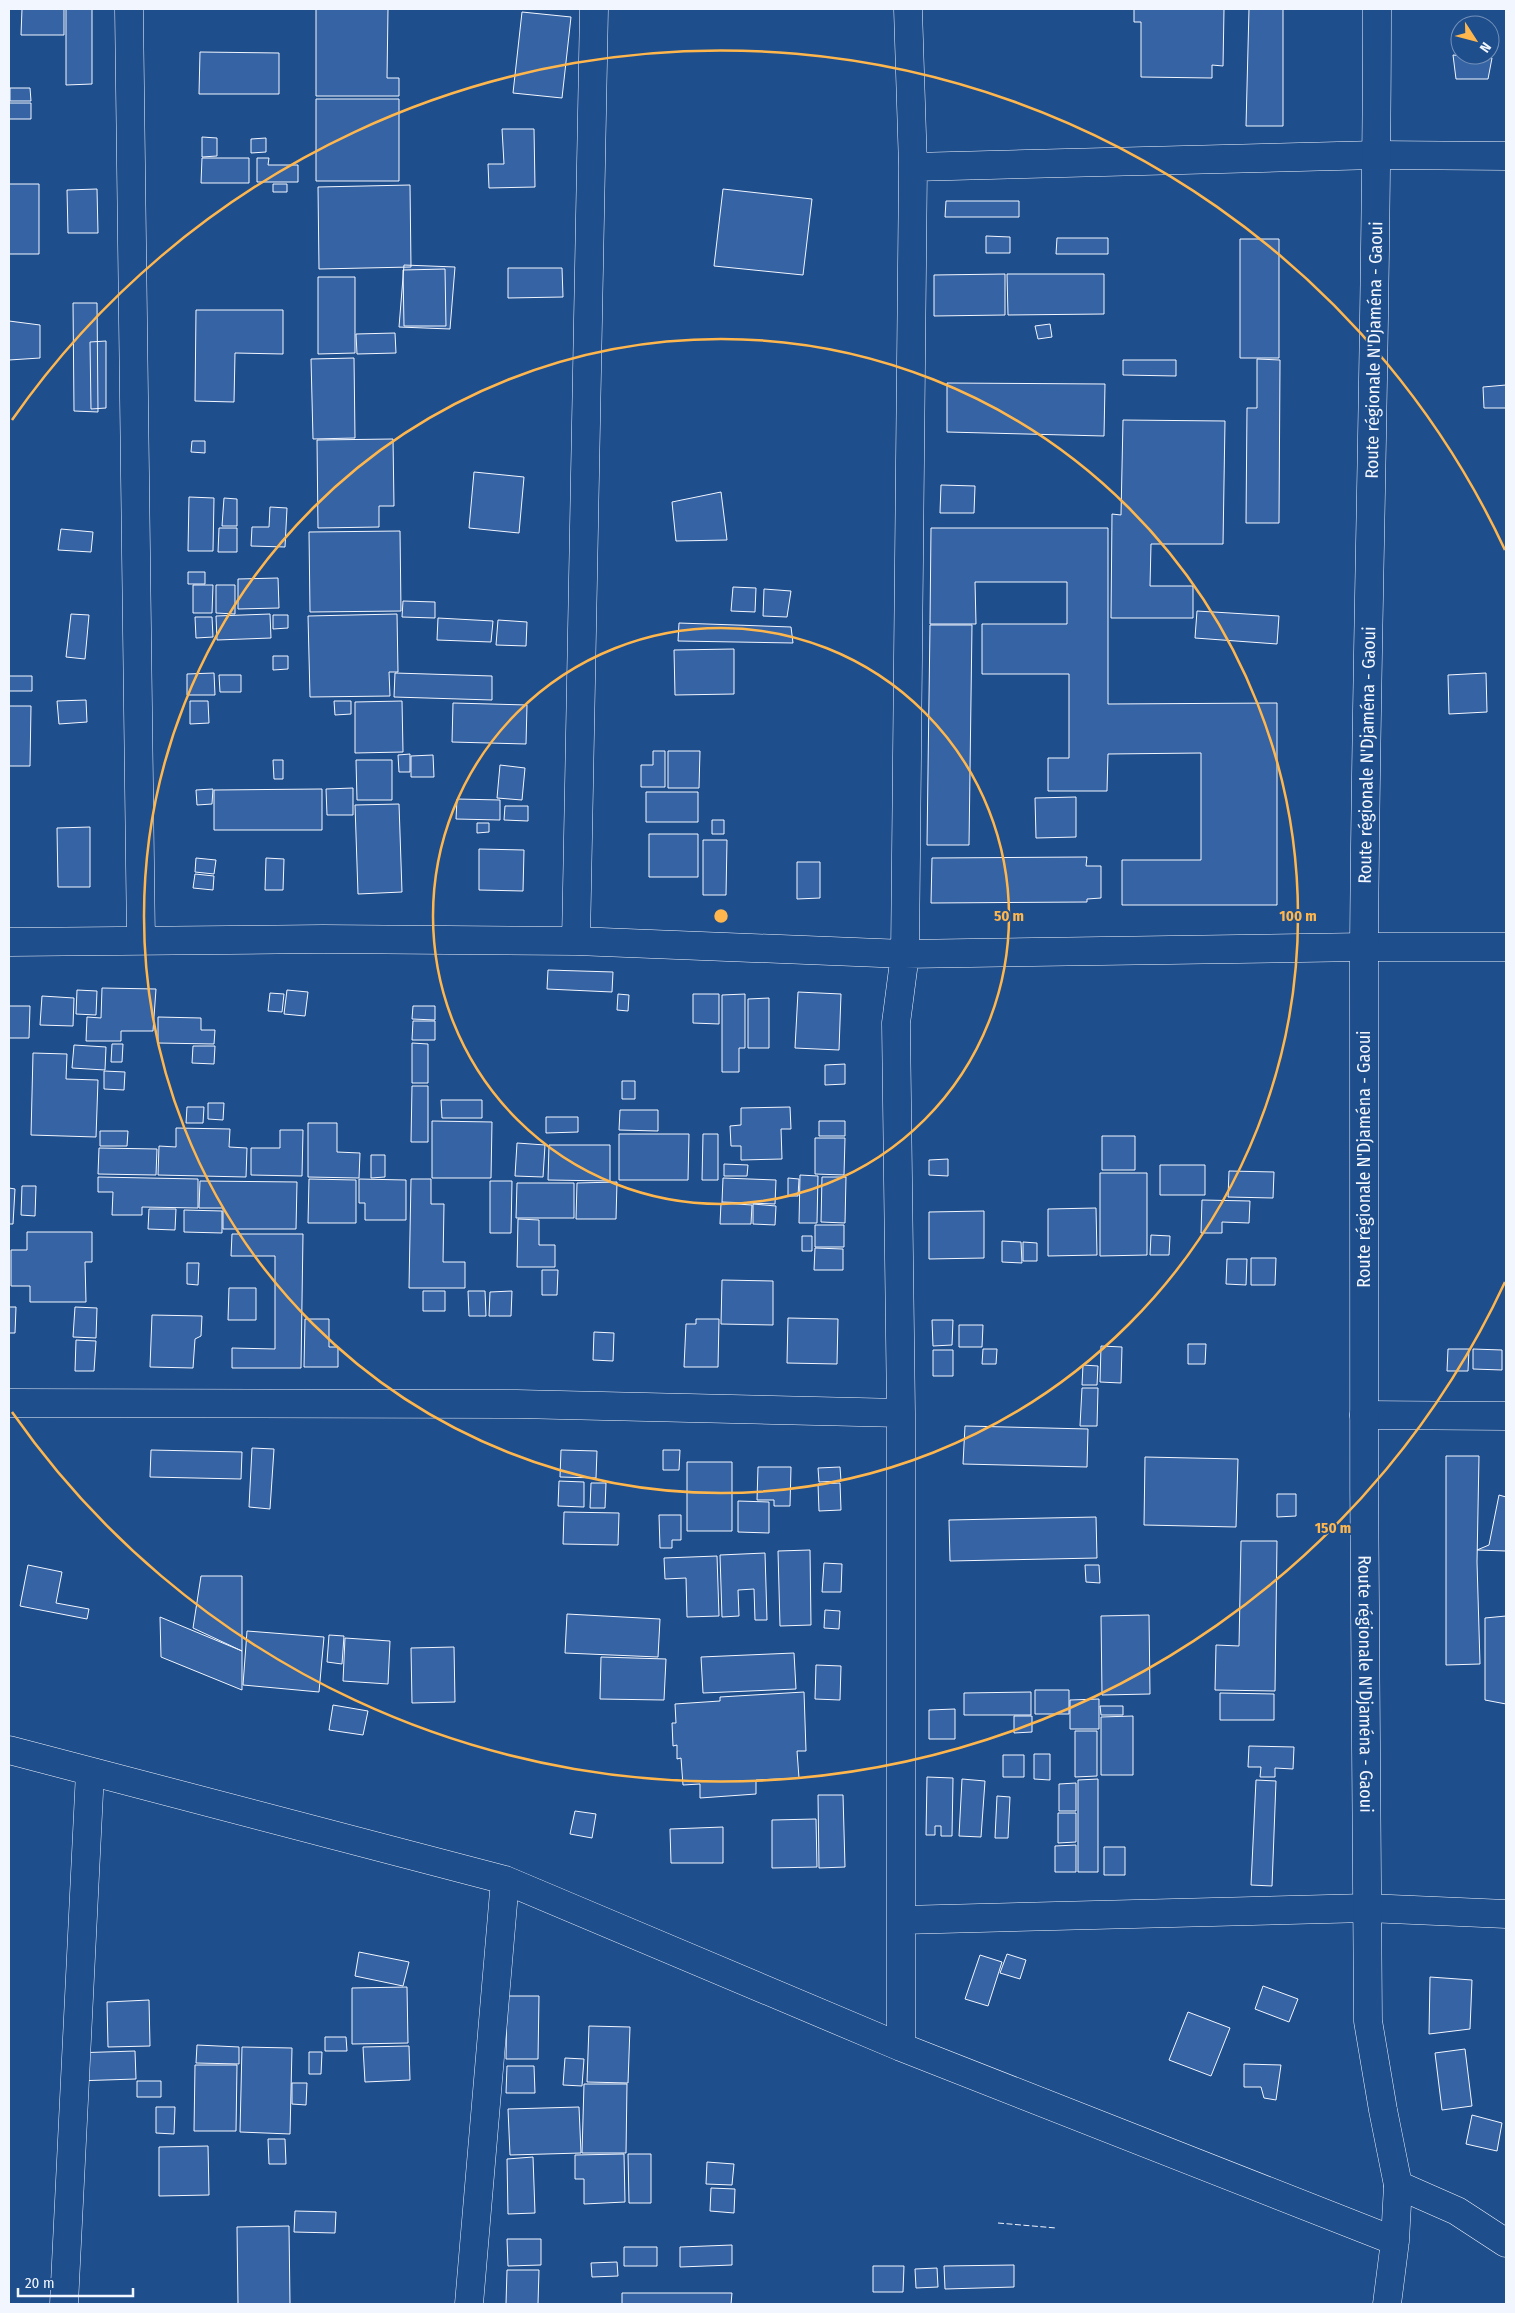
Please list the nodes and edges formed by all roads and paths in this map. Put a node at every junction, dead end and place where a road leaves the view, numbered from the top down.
1 (129, 9) edge
2 (594, 9) edge
3 (908, 9) edge
4 (1377, 9) edge
5 (1377, 155) junction
6 (1506, 156) edge
7 (913, 167) junction
8 (141, 941) junction
9 (576, 941) junction
10 (9, 942) edge
11 (1364, 947) junction
12 (1506, 947) edge
13 (905, 954) junction
14 (9, 1403) edge
15 (901, 1413) junction
16 (1364, 1415) junction
17 (1506, 1416) edge
18 (9, 1750) edge
19 (90, 1772) junction
20 (505, 1880) junction
21 (1367, 1908) junction
22 (1506, 1914) edge
23 (902, 1920) junction
24 (901, 2047) junction
25 (1398, 2185) junction
26 (1395, 2241) junction
27 (1506, 2243) edge
28 (64, 2304) edge
29 (469, 2304) edge
30 (1387, 2304) edge

1 - 8 street
2 - 9 street
3 - 7 street
4 - 5 street, Route régionale N'Djaména - Gaoui
5 - 6 street
5 - 7 street
5 - 11 street, Route régionale N'Djaména - Gaoui
7 - 13 street
8 - 9 street
8 - 10 street
9 - 13 street
11 - 12 street
11 - 13 street
11 - 16 street, Route régionale N'Djaména - Gaoui
13 - 15 street
14 - 15 street
15 - 23 street
16 - 17 street
16 - 21 street, Route régionale N'Djaména - Gaoui
18 - 19 street
19 - 20 street
19 - 28 street
20 - 24 street
20 - 29 street
21 - 22 street
21 - 23 street
21 - 25 street, Route régionale N'Djaména - Gaoui
23 - 24 street
24 - 26 street
25 - 26 street, Route régionale N'Djaména - Gaoui
25 - 27 street
26 - 30 street, Route régionale N'Djaména - Gaoui

